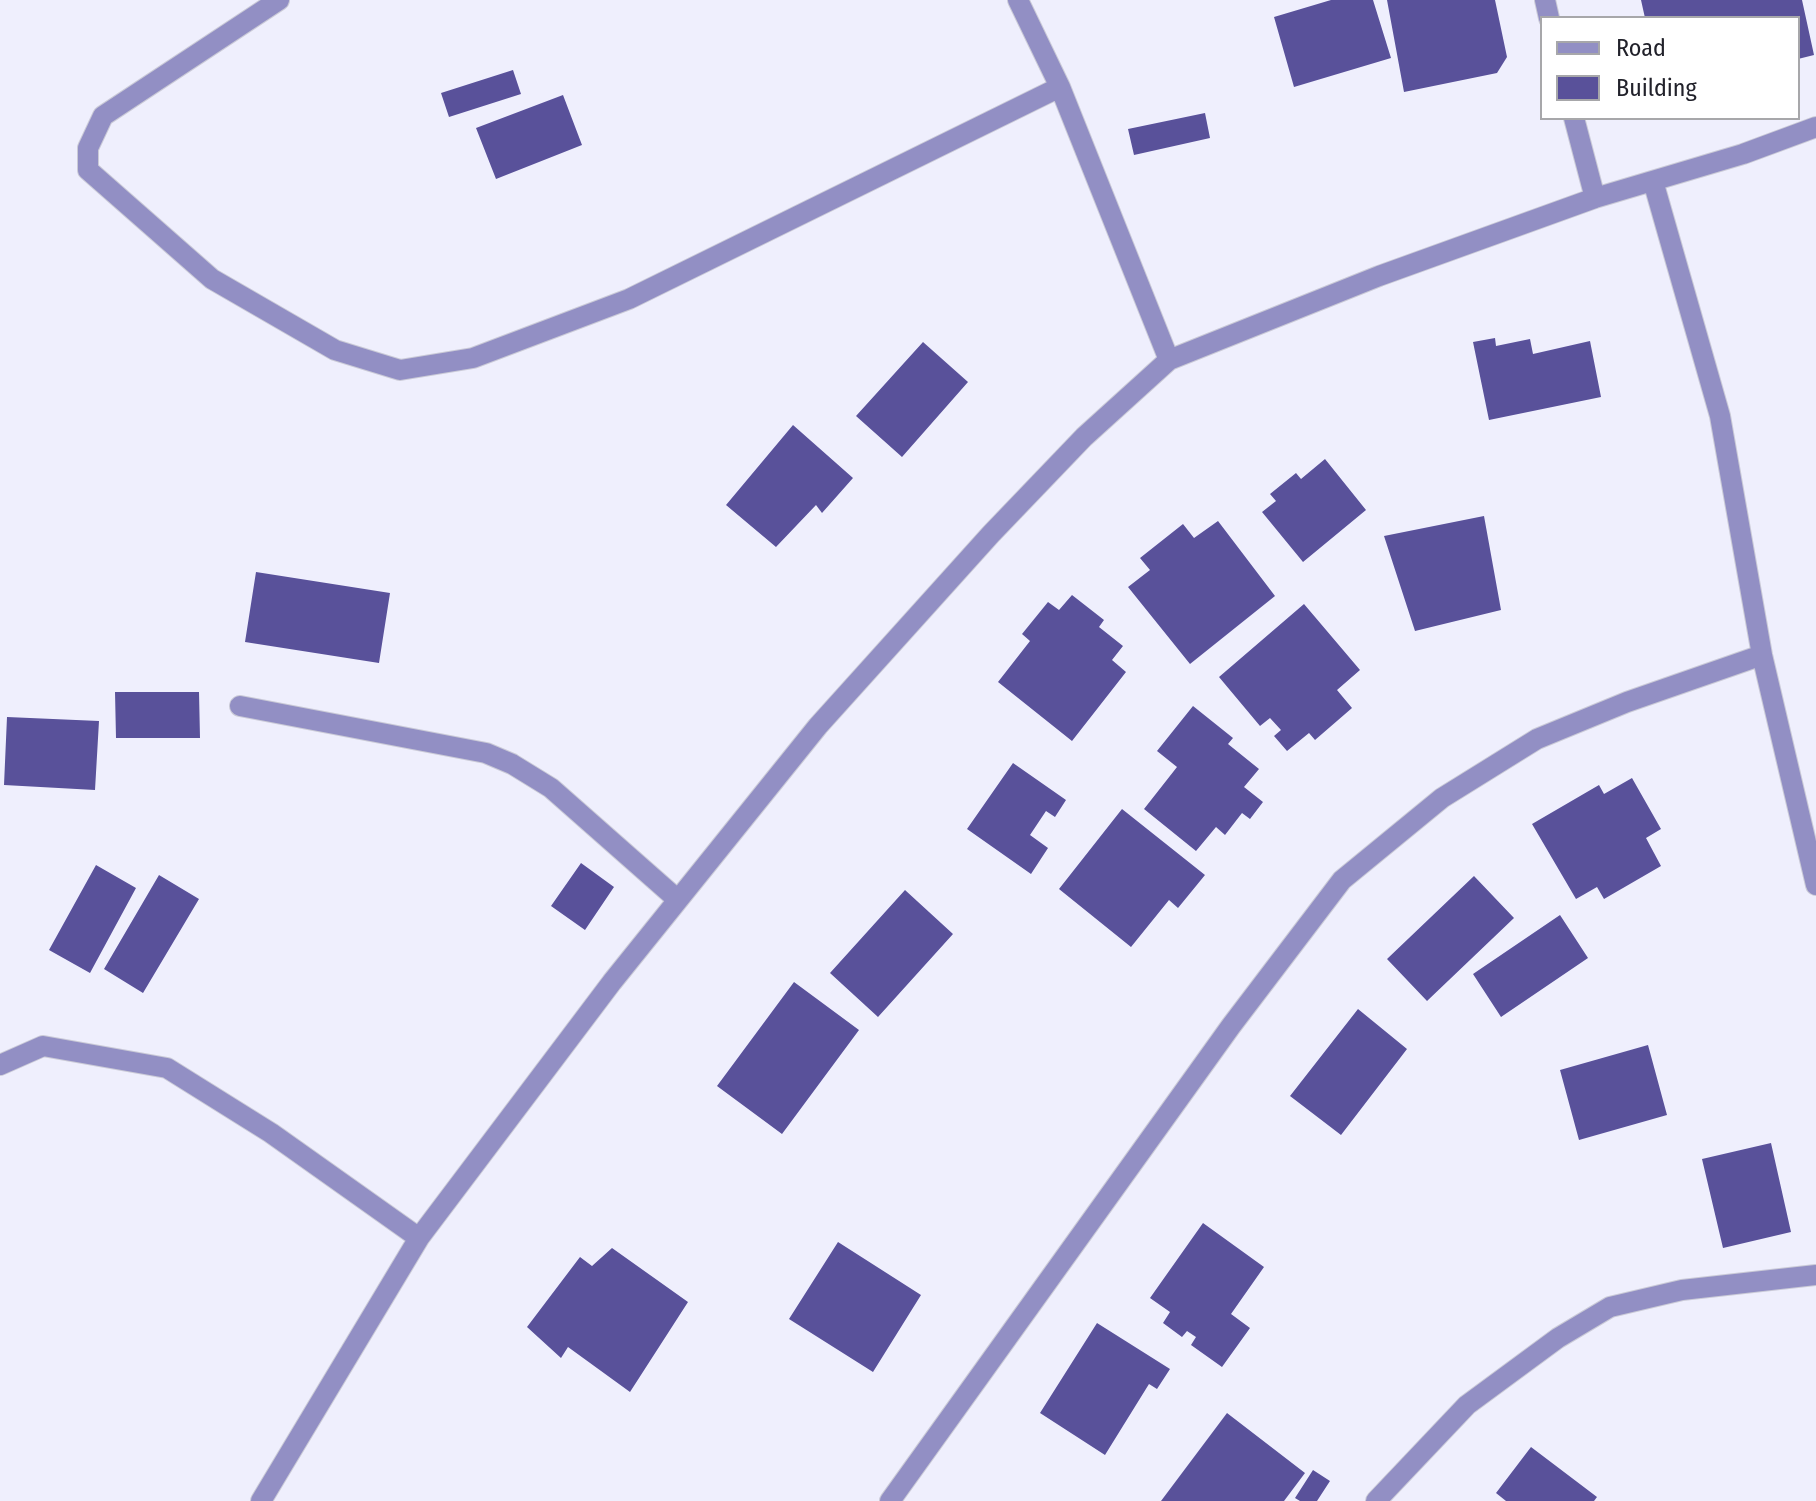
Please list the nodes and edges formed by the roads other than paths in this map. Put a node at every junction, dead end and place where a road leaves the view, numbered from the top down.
1 (279, 0) edge
2 (1018, 0) edge
3 (1060, 87) junction
4 (1575, 120) edge
5 (1816, 127) edge
6 (1653, 181) junction
7 (1595, 198) junction
8 (1169, 360) junction
9 (1762, 655) junction
10 (240, 706) dead end
11 (1816, 885) edge
12 (678, 900) junction
13 (0, 1065) edge
14 (419, 1238) junction
15 (1816, 1275) edge
16 (261, 1501) edge
17 (890, 1501) edge
18 (1376, 1501) edge

1 - 3 street
2 - 3 street
3 - 8 street
4 - 7 street
5 - 6 street
6 - 7 street
6 - 9 street
7 - 8 street
8 - 12 street
9 - 11 street
9 - 17 street
10 - 12 street
12 - 14 street
13 - 14 street
14 - 16 street
15 - 18 street

